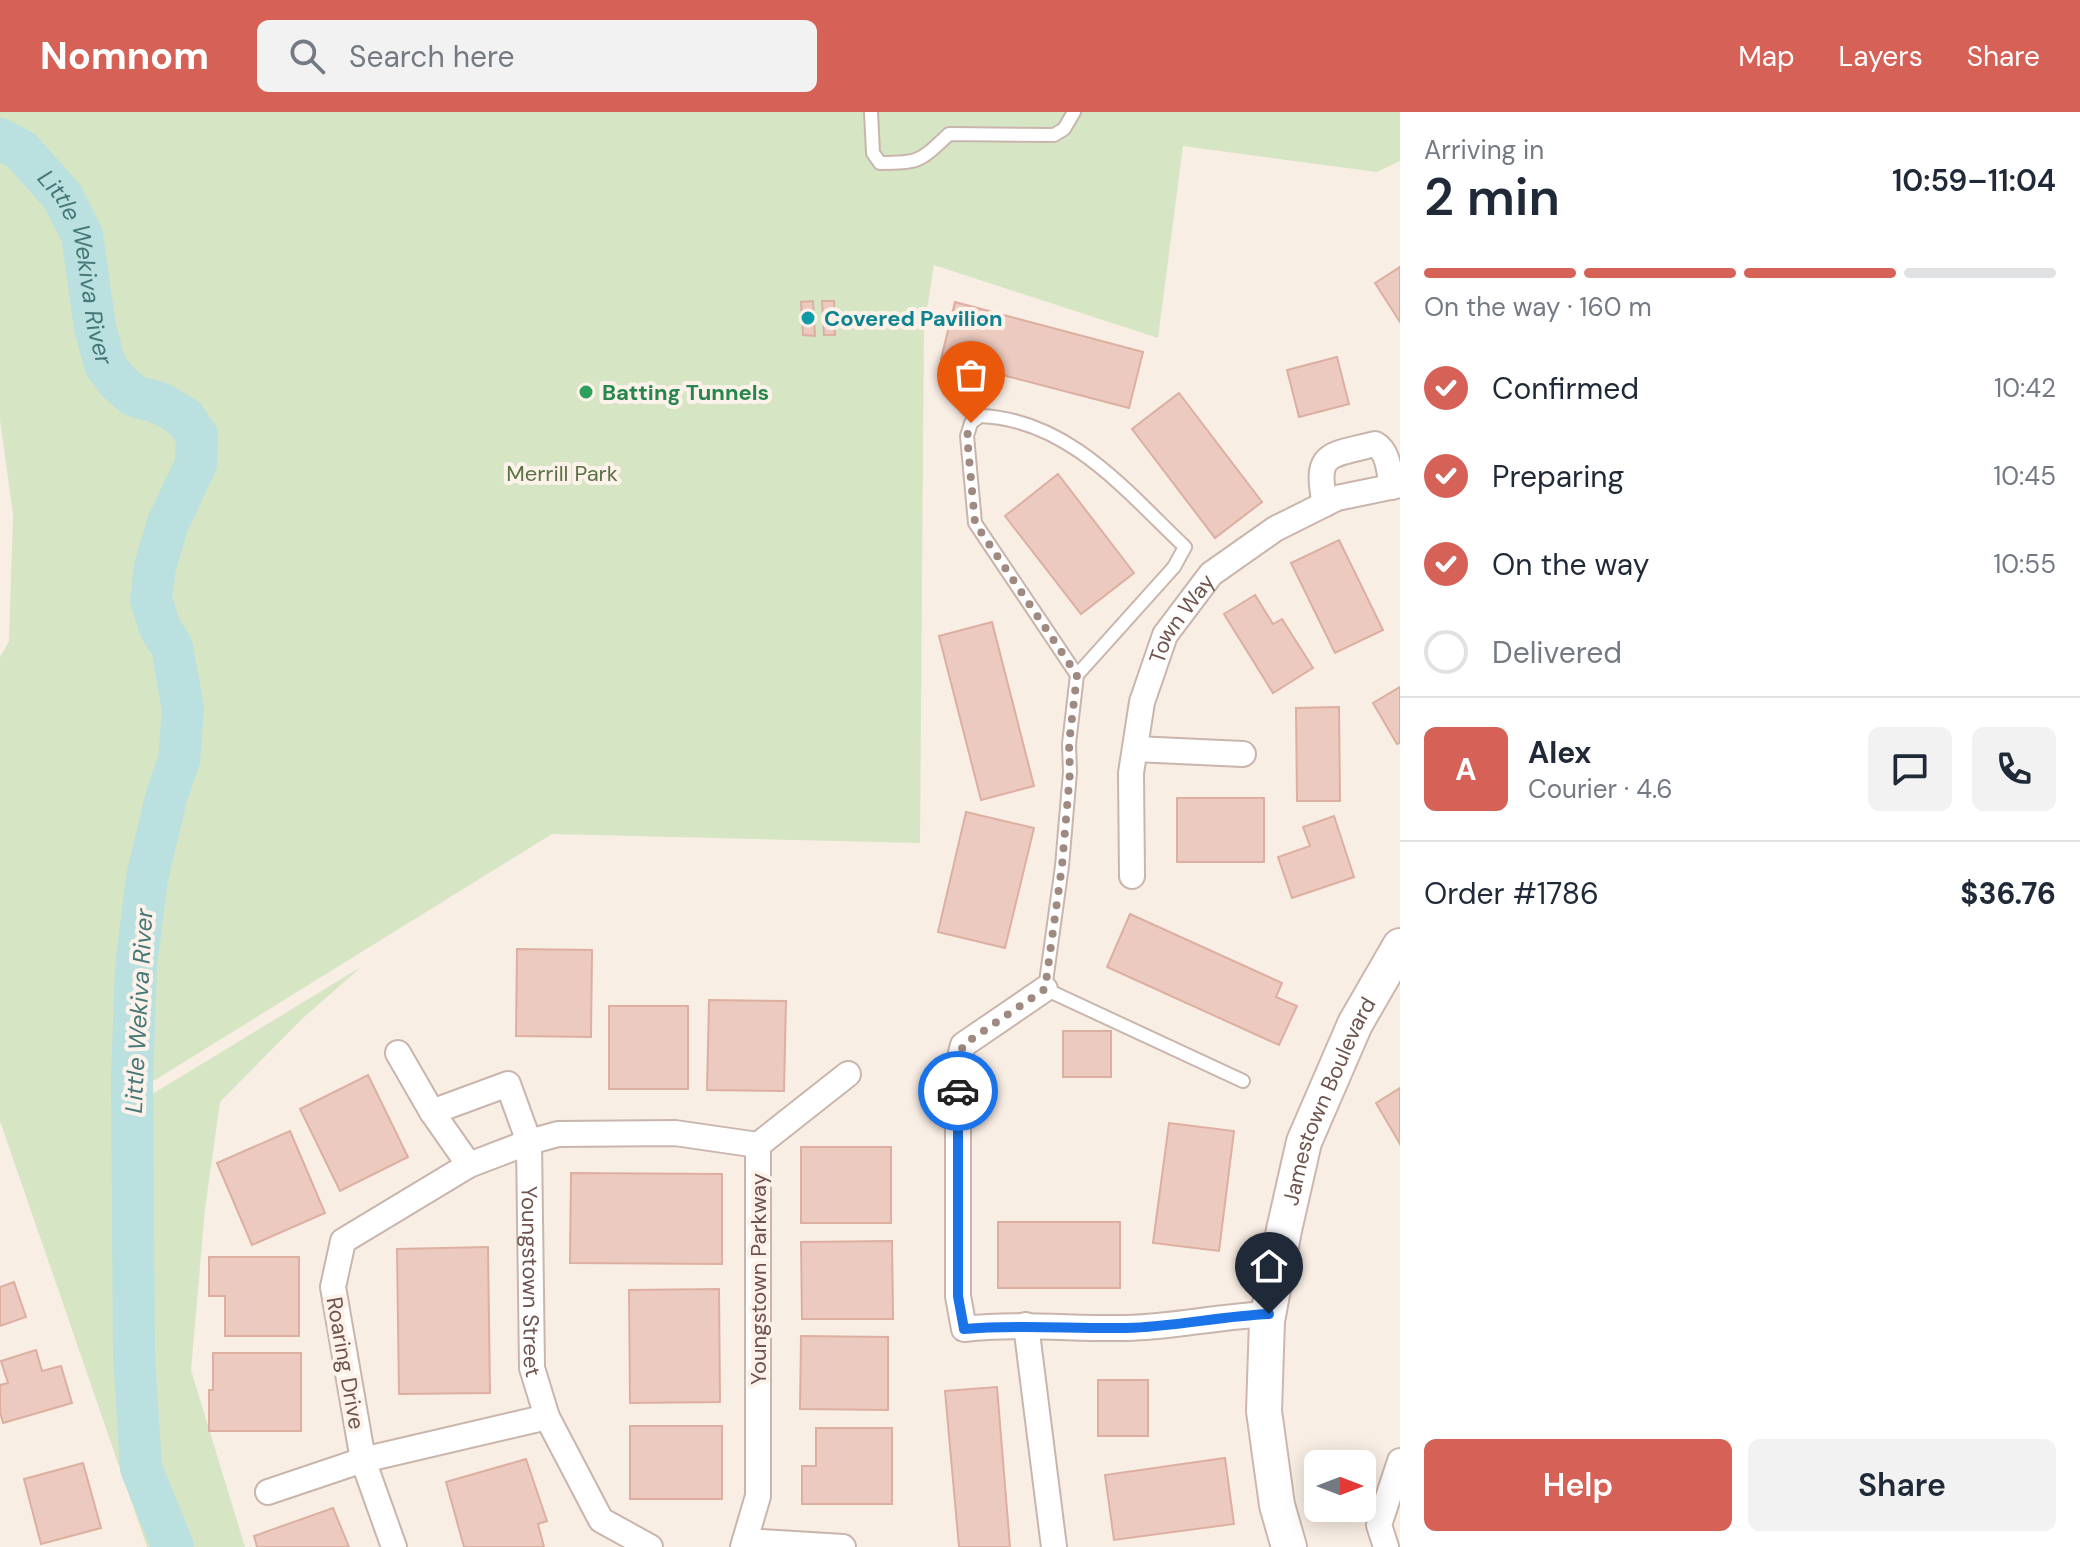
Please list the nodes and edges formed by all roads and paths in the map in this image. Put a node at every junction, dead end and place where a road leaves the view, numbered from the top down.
1 (871, 112) edge
2 (1074, 112) edge
3 (1396, 486) edge
4 (1325, 504) junction
5 (1077, 675) junction
6 (1135, 749) junction
7 (1243, 754) dead end
8 (1132, 876) dead end
9 (1400, 946) edge
10 (1391, 982) edge
11 (1045, 989) junction
12 (398, 1053) dead end
13 (848, 1074) dead end
14 (1243, 1081) dead end
15 (432, 1112) junction
16 (529, 1142) junction
17 (758, 1145) junction
18 (469, 1165) junction
19 (1269, 1314) junction
20 (1026, 1325) junction
21 (547, 1417) junction
22 (363, 1460) junction
23 (1400, 1461) edge
24 (268, 1492) dead end
25 (744, 1544) edge
26 (394, 1547) edge
27 (650, 1547) edge
28 (843, 1547) edge
29 (1054, 1547) edge
30 (1289, 1547) edge
31 (1386, 1547) edge

1 - 2 lane
3 - 4 street, Town Way
3 - 4 street
4 - 6 street, Town Way
5 - 5 lane
5 - 11 lane
6 - 7 street
6 - 8 street, Town Way
9 - 10 street, Jamestown Boulevard
10 - 19 street, Jamestown Boulevard
11 - 14 lane
11 - 20 street
12 - 15 street
13 - 17 street
15 - 16 street, Youngstown Street
15 - 18 street
16 - 17 street, Youngstown Parkway
16 - 18 street, Roaring Drive
16 - 21 street, Youngstown Street
17 - 25 street, Youngstown Parkway
18 - 22 street, Roaring Drive
19 - 20 street
19 - 30 street, Jamestown Boulevard
20 - 29 street
21 - 22 street
21 - 27 street
22 - 24 street
22 - 26 street, Roaring Drive
23 - 31 street
25 - 28 street

